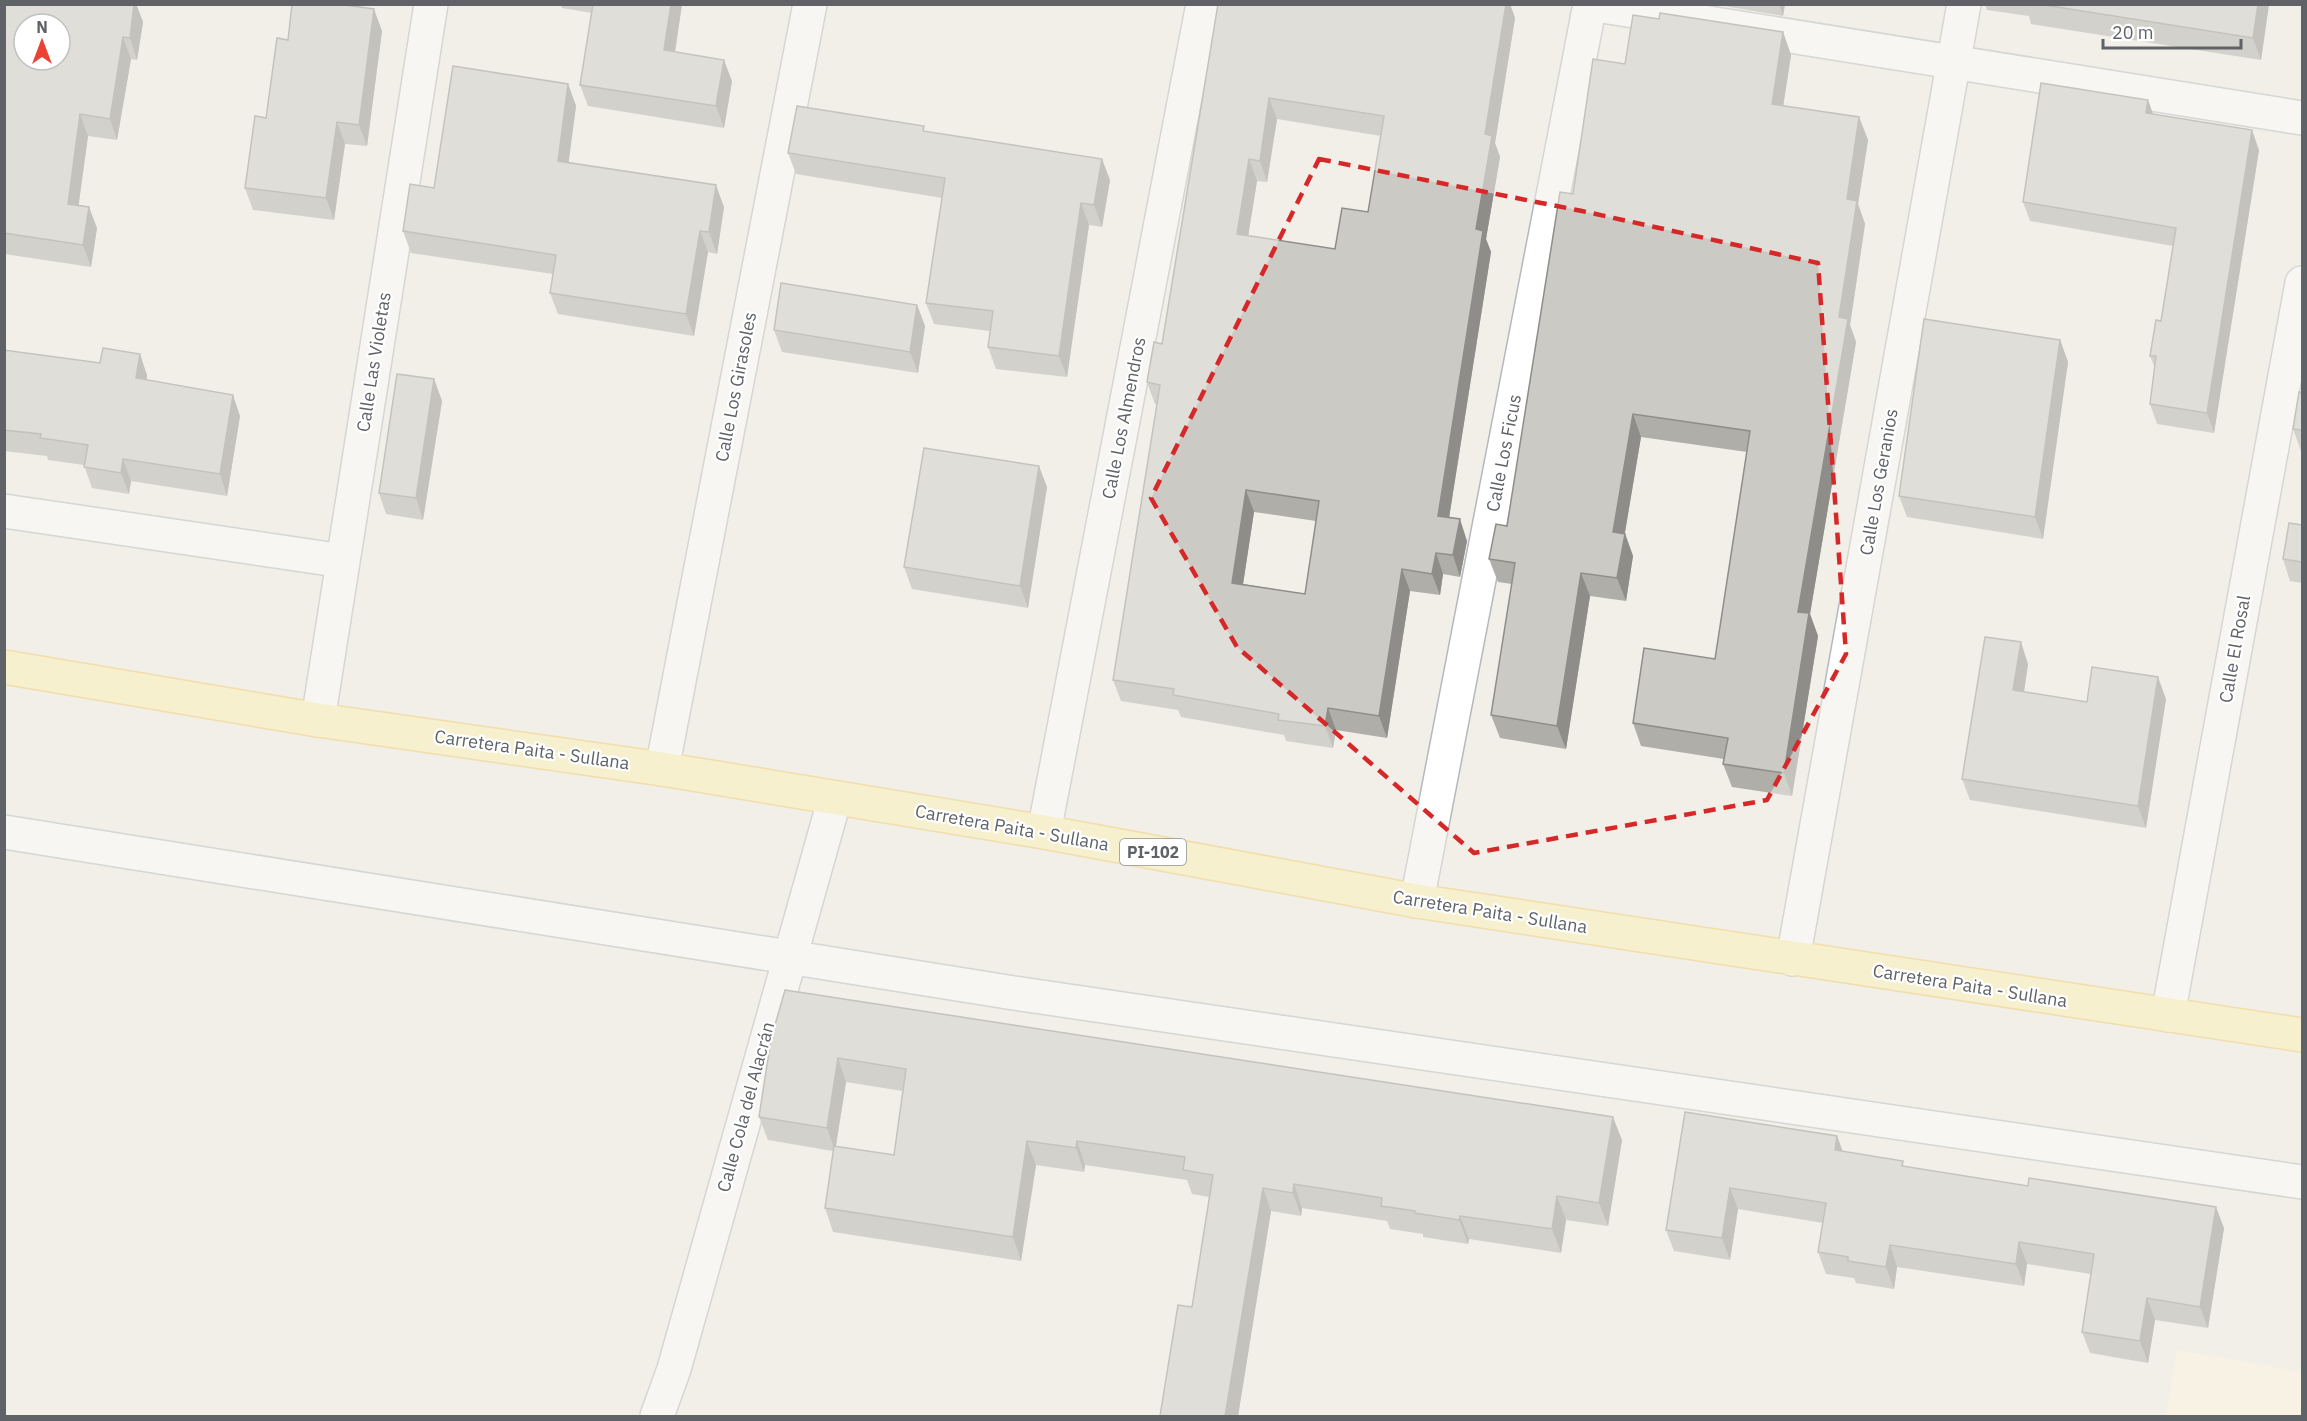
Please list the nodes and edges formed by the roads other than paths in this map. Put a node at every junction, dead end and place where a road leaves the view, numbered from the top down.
1 (431, 4) edge
2 (810, 4) edge
3 (1203, 4) edge
4 (1590, 4) edge
5 (1964, 4) edge
6 (1955, 61) junction
7 (2302, 118) edge
8 (2302, 284) edge
9 (4, 512) edge
10 (343, 561) junction
11 (4, 668) edge
12 (318, 720) junction
13 (662, 769) junction
14 (835, 798) junction
15 (4, 832) edge
16 (1044, 832) junction
17 (1417, 901) junction
18 (789, 956) junction
19 (1793, 959) junction
20 (2168, 1015) junction
21 (2302, 1035) edge
22 (2302, 1182) edge
23 (657, 1416) edge

1 - 10 street, Calle Las Violetas
2 - 13 street, Calle Los Girasoles
3 - 16 street, Calle Los Almendros
4 - 6 street
4 - 17 street, Calle Los Ficus
5 - 6 street, Calle Los Geranios
6 - 7 street
6 - 19 street, Calle Los Geranios
8 - 20 street, Calle El Rosal
9 - 10 street
10 - 12 street, Calle Las Violetas
11 - 12 main road, Carretera Paita - Sullana / PI-102
12 - 13 main road, Carretera Paita - Sullana / PI-102
13 - 14 main road, Carretera Paita - Sullana / PI-102
14 - 16 main road, Carretera Paita - Sullana / PI-102
14 - 18 street, Calle Cola del Alacrán
15 - 18 street
16 - 17 main road, Carretera Paita - Sullana / PI-102
17 - 19 main road, Carretera Paita - Sullana / PI-102
18 - 22 street
18 - 23 street, Calle Cola del Alacrán
19 - 20 main road, Carretera Paita - Sullana / PI-102
20 - 21 main road, Carretera Paita - Sullana / PI-102

